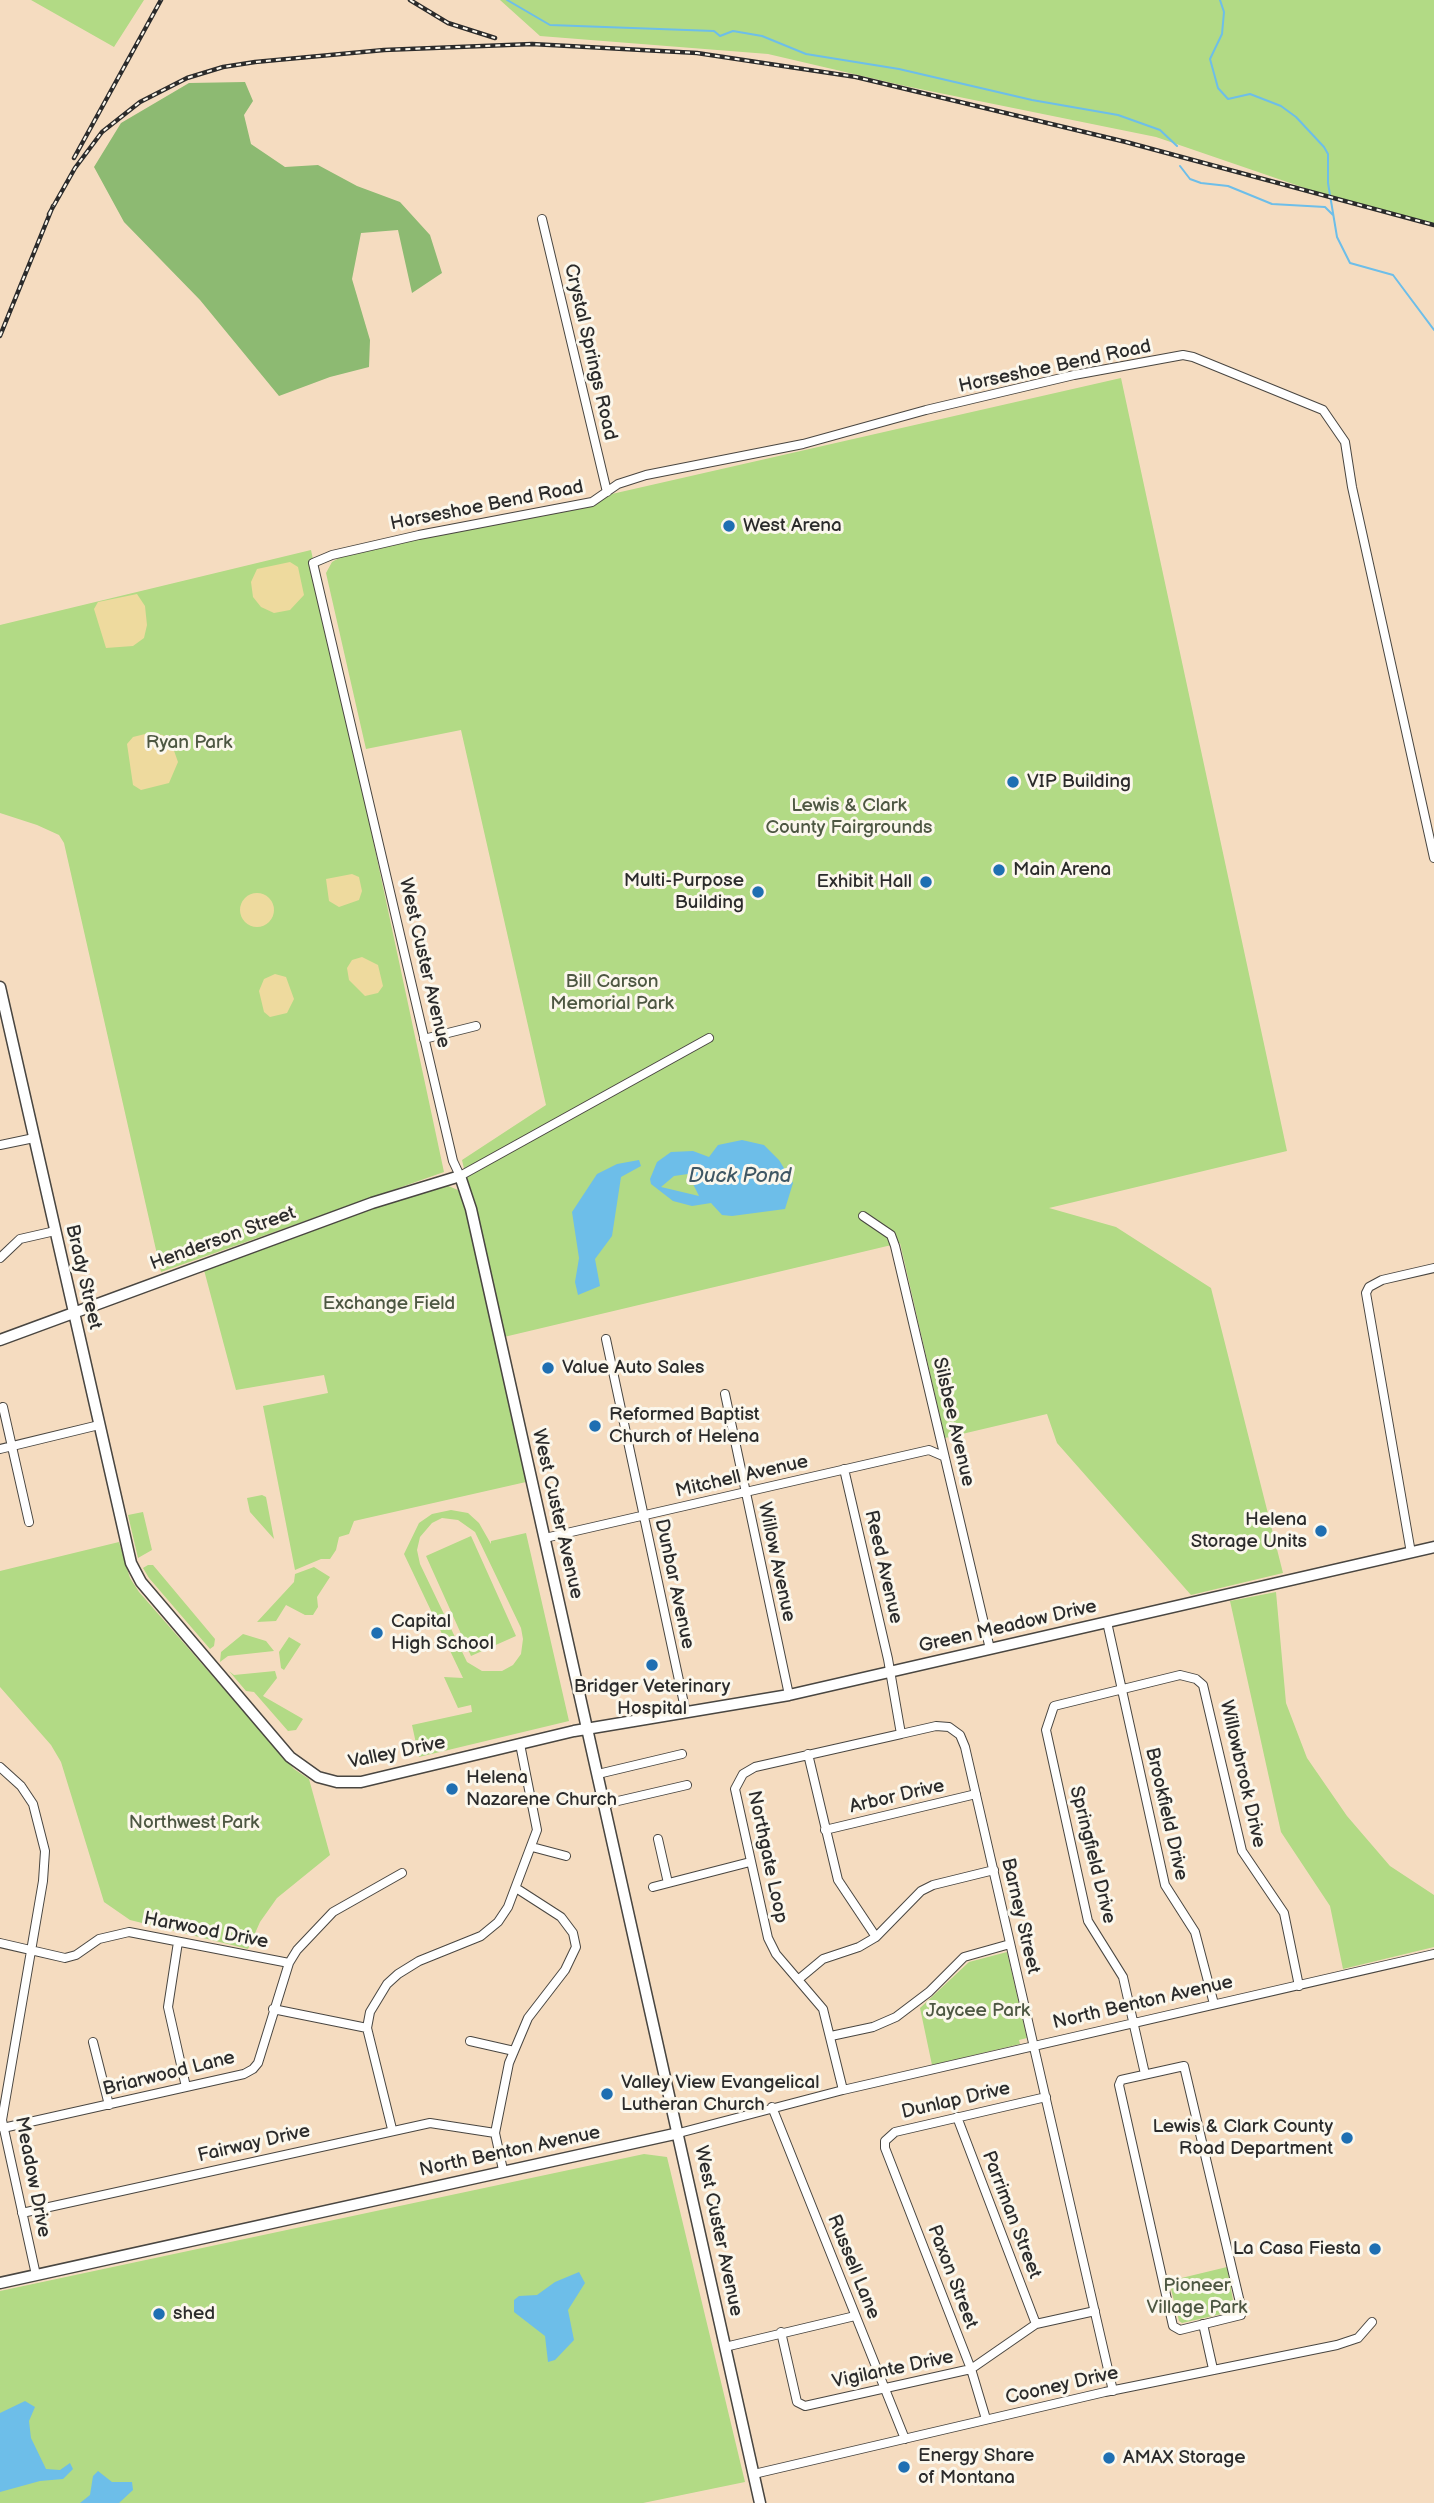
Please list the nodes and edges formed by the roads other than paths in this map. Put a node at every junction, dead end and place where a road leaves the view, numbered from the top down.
1 (542, 219) dead end
2 (607, 492) junction
3 (339, 553) joint
4 (1434, 858) edge
5 (0, 987) edge
6 (476, 1026) dead end
7 (5, 1034) edge
8 (709, 1038) dead end
9 (424, 1039) junction
10 (34, 1138) junction
11 (0, 1145) edge
12 (460, 1176) junction
13 (863, 1216) dead end
14 (55, 1231) junction
15 (0, 1258) edge
16 (1434, 1268) edge
17 (74, 1313) junction
18 (606, 1339) dead end
19 (0, 1340) edge
20 (725, 1394) dead end
21 (4, 1407) dead end
22 (99, 1426) junction
23 (12, 1446) junction
24 (0, 1449) edge
25 (944, 1456) junction
26 (844, 1469) junction
27 (746, 1492) junction
28 (644, 1515) junction
29 (29, 1522) dead end
30 (545, 1538) junction
31 (1434, 1547) edge
32 (1411, 1553) junction
33 (136, 1573) joint
34 (1107, 1622) junction
35 (990, 1649) junction
36 (888, 1672) junction
37 (1121, 1688) junction
38 (789, 1695) junction
39 (686, 1713) junction
40 (588, 1729) junction
41 (901, 1734) junction
42 (520, 1744) junction
43 (682, 1754) dead end
44 (808, 1754) junction
45 (0, 1766) edge
46 (598, 1774) junction
47 (687, 1785) dead end
48 (976, 1794) junction
49 (605, 1804) junction
50 (825, 1830) junction
51 (658, 1839) dead end
52 (533, 1847) junction
53 (566, 1856) dead end
54 (750, 1862) junction
55 (994, 1870) junction
56 (402, 1873) dead end
57 (668, 1883) junction
58 (653, 1887) dead end
59 (516, 1888) junction
60 (876, 1937) junction
61 (178, 1942) junction
62 (0, 1943) edge
63 (1010, 1944) junction
64 (30, 1950) junction
65 (1434, 1954) edge
66 (289, 1963) junction
67 (799, 1979) junction
68 (1299, 1986) junction
69 (1214, 2004) junction
70 (273, 2010) junction
71 (1132, 2022) junction
72 (367, 2028) junction
73 (831, 2036) junction
74 (470, 2041) dead end
75 (93, 2042) dead end
76 (1034, 2046) junction
77 (514, 2050) junction
78 (1145, 2074) junction
79 (186, 2087) junction
80 (843, 2090) junction
81 (1046, 2097) junction
82 (109, 2105) junction
83 (772, 2107) junction
84 (957, 2117) junction
85 (3, 2128) junction
86 (392, 2129) junction
87 (495, 2133) junction
88 (679, 2133) junction
89 (885, 2148) joint
90 (503, 2170) junction
91 (22, 2213) junction
92 (36, 2275) junction
93 (0, 2283) edge
94 (1095, 2311) junction
95 (855, 2316) junction
96 (1372, 2322) dead end
97 (1036, 2324) junction
98 (1203, 2324) junction
99 (781, 2332) junction
100 (725, 2347) junction
101 (971, 2369) junction
102 (1213, 2369) junction
103 (885, 2387) junction
104 (1113, 2391) junction
105 (986, 2419) junction
106 (905, 2439) junction
107 (754, 2474) junction
108 (760, 2503) edge

1 - 2 street, Crystal Springs Road
2 - 3 street, Horseshoe Bend Road
2 - 4 street, Horseshoe Bend Road
3 - 9 street, West Custer Avenue
5 - 7 main road, Brady Street
6 - 9 street
7 - 10 main road, Brady Street
8 - 12 street
9 - 12 street, West Custer Avenue
10 - 11 street
10 - 14 main road, Brady Street
12 - 17 main road, Henderson Street
12 - 30 main road, West Custer Avenue
13 - 25 street, Silsbee Avenue
14 - 15 street
14 - 17 main road, Brady Street
16 - 32 street
17 - 19 main road, Henderson Street
17 - 22 main road, Brady Street
18 - 28 street, Dunbar Avenue
20 - 27 street, Willow Avenue
21 - 23 street
22 - 23 street
22 - 33 main road, Brady Street
23 - 24 street
23 - 29 street
25 - 26 street, Mitchell Avenue
25 - 35 street, Silsbee Avenue
26 - 27 street, Mitchell Avenue
26 - 36 street, Reed Avenue
27 - 28 street, Mitchell Avenue
27 - 38 street, Willow Avenue
28 - 30 street, Mitchell Avenue
28 - 39 street, Dunbar Avenue
30 - 40 main road, West Custer Avenue
31 - 32 main road, Green Meadow Drive
32 - 34 main road, Green Meadow Drive
33 - 42 main road, Valley Drive
34 - 35 main road, Green Meadow Drive
34 - 37 street, Brookfield Drive
35 - 36 main road, Green Meadow Drive
36 - 38 main road, Green Meadow Drive
36 - 41 street
37 - 68 street, Willowbrook Drive
37 - 69 street, Brookfield Drive
37 - 71 street, Springfield Drive
38 - 39 main road, Green Meadow Drive
39 - 40 main road, Green Meadow Drive
40 - 42 main road, Valley Drive
40 - 46 main road, West Custer Avenue
41 - 44 street, Northgate Loop
41 - 48 street, Barney Street
42 - 52 street
43 - 46 street
44 - 50 street
44 - 54 street, Northgate Loop
45 - 64 street, Meadow Drive
46 - 49 main road, West Custer Avenue
47 - 49 street
48 - 50 street, Arbor Drive
48 - 55 street, Barney Street
49 - 88 main road, West Custer Avenue
50 - 60 street
51 - 57 street
52 - 53 street
52 - 59 street
54 - 57 street
54 - 67 street, Northgate Loop
55 - 60 street
55 - 63 street, Barney Street
56 - 66 street, Briarwood Lane
57 - 58 street
59 - 72 street
59 - 77 street
60 - 67 street
61 - 64 street, Harwood Drive
61 - 66 street, Harwood Drive
61 - 79 street
62 - 64 street, Harwood Drive
63 - 73 street
63 - 76 street, Barney Street
64 - 85 street, Meadow Drive
65 - 68 street, North Benton Avenue
66 - 70 street, Briarwood Lane
67 - 73 street, Northgate Loop
68 - 69 street, North Benton Avenue
69 - 71 street, North Benton Avenue
70 - 72 street
70 - 79 street, Briarwood Lane
71 - 76 street, North Benton Avenue
71 - 78 street, Springfield Drive
72 - 86 street
73 - 80 street, Northgate Loop
74 - 77 street
75 - 82 street
76 - 80 street, North Benton Avenue
76 - 81 street, Barney Street
77 - 87 street
78 - 98 street
78 - 98 street
79 - 82 street, Briarwood Lane
80 - 83 street, North Benton Avenue
81 - 84 street, Dunlap Drive
81 - 94 street, Barney Street
82 - 85 street, Briarwood Lane
83 - 88 street, North Benton Avenue
83 - 95 street, Russell Lane
84 - 89 street, Dunlap Drive
84 - 97 street, Parriman Street
85 - 91 street, Meadow Drive
86 - 87 street, Fairway Drive
86 - 91 street, Fairway Drive
87 - 90 street
88 - 90 main road, North Benton Avenue
88 - 100 main road, West Custer Avenue
89 - 101 street, Paxon Street
90 - 92 main road, North Benton Avenue
91 - 92 street, Meadow Drive
92 - 93 main road, North Benton Avenue
94 - 97 street, Vigilante Drive
94 - 104 street, Barney Street
95 - 99 street
95 - 103 street, Russell Lane
96 - 102 street, Cooney Drive
97 - 101 street, Vigilante Drive
98 - 102 street
99 - 100 street
99 - 103 street, Vigilante Drive
100 - 107 main road, West Custer Avenue
101 - 103 street, Vigilante Drive
101 - 105 street, Paxon Street
102 - 104 street, Cooney Drive
103 - 106 street, Russell Lane
104 - 105 street, Cooney Drive
105 - 106 street, Cooney Drive
106 - 107 street, Cooney Drive
107 - 108 main road, West Custer Avenue

